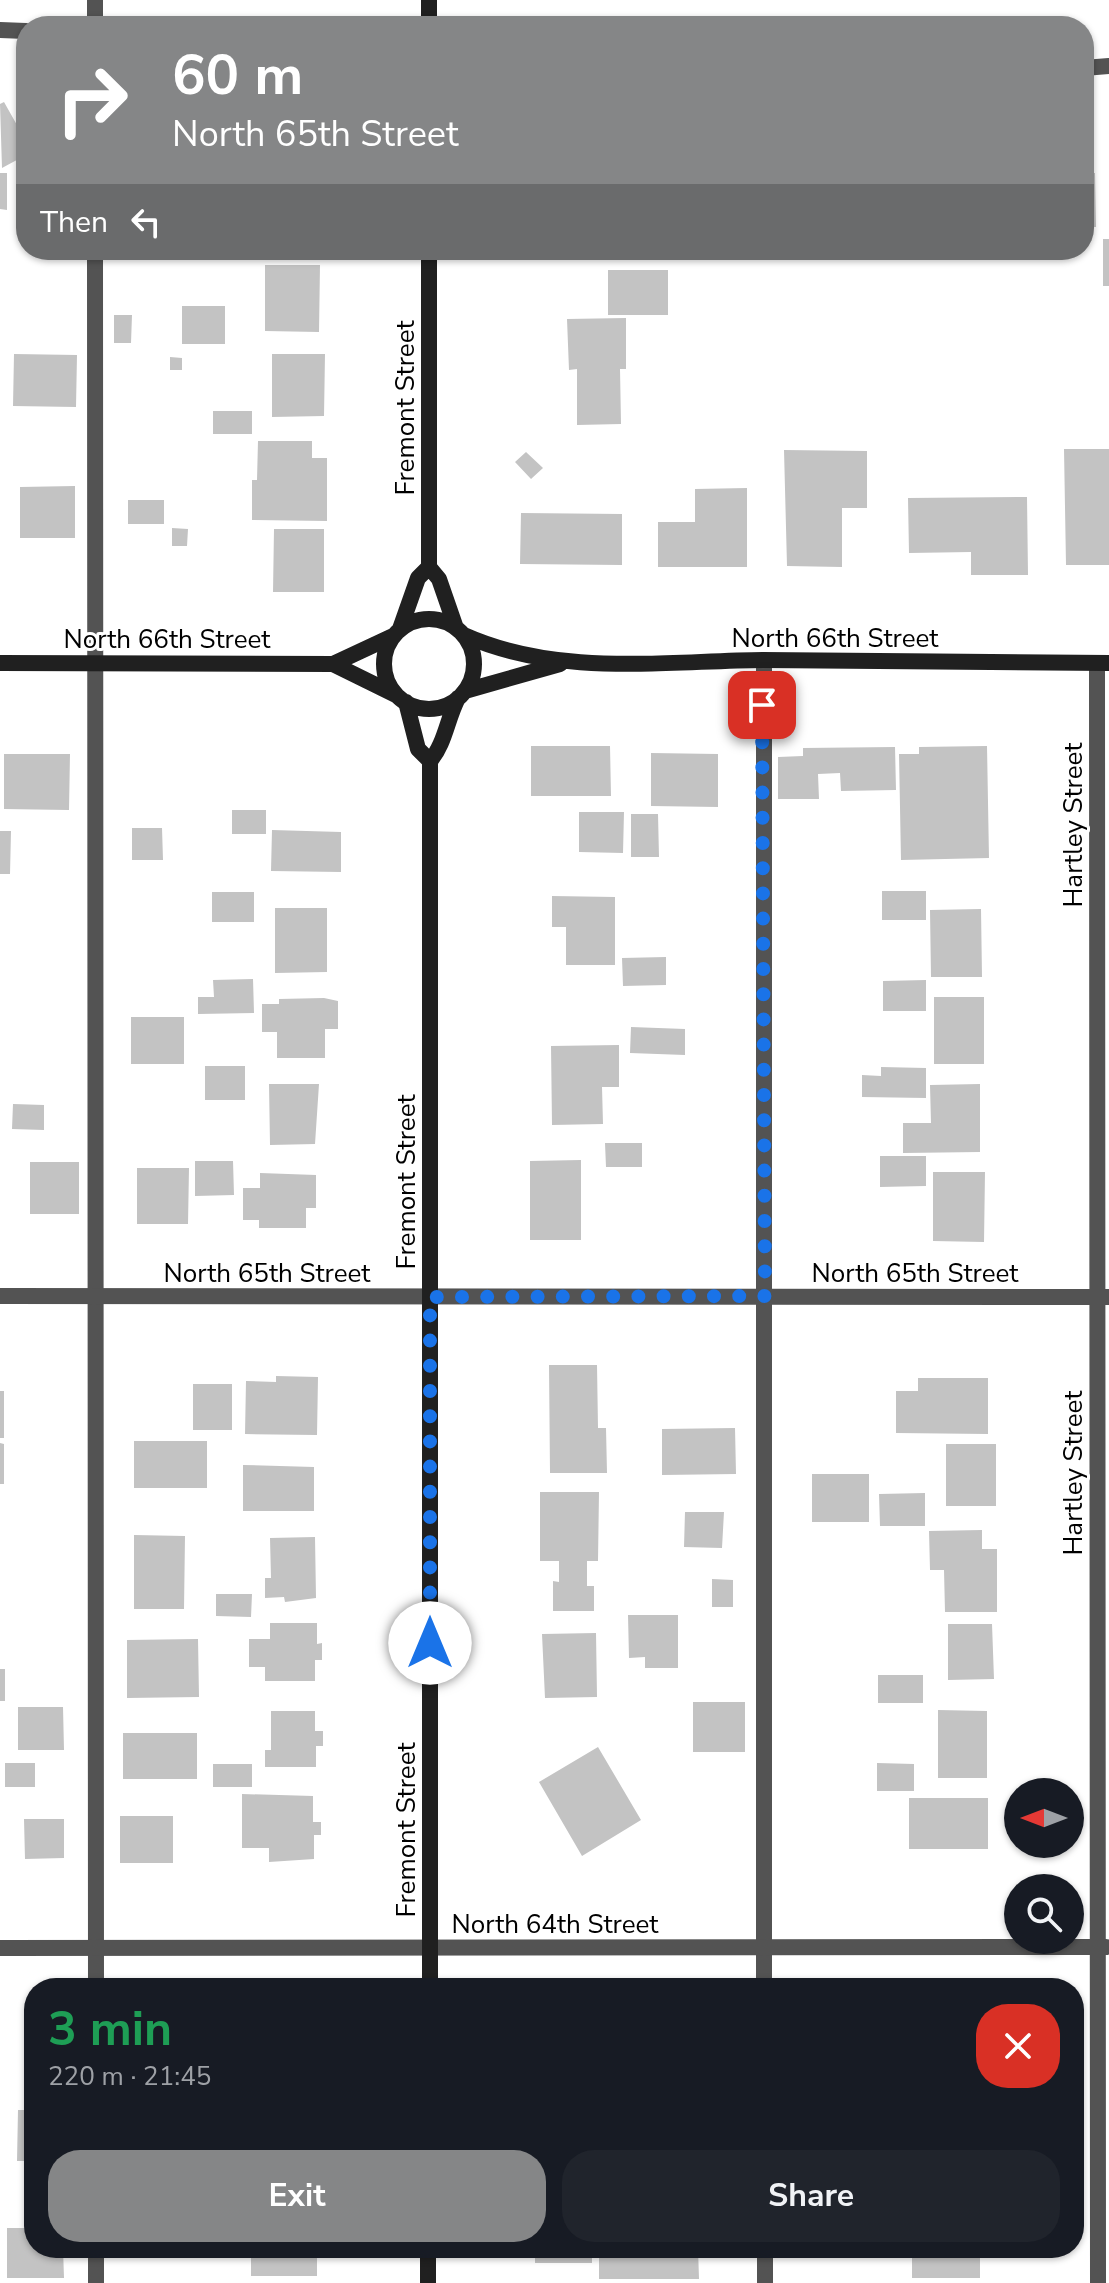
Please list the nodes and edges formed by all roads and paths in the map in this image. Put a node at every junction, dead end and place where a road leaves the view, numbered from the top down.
1 (95, 260) edge
2 (429, 260) edge
3 (429, 567) junction
4 (397, 632) junction
5 (460, 632) junction
6 (764, 660) junction
7 (0, 663) edge
8 (96, 663) junction
9 (561, 663) junction
10 (1103, 663) edge
11 (333, 664) junction
12 (461, 694) junction
13 (401, 698) junction
14 (430, 761) junction
15 (0, 1296) edge
16 (94, 1296) junction
17 (765, 1296) junction
18 (430, 1297) junction
19 (1103, 1297) edge
20 (1104, 1947) edge
21 (0, 1948) edge
22 (430, 1948) junction
23 (96, 1949) junction
24 (764, 1949) junction
25 (96, 1978) edge
26 (430, 1978) edge
27 (764, 1978) edge
28 (96, 2258) edge
29 (428, 2258) edge
30 (765, 2258) edge
31 (96, 2283) edge
32 (428, 2283) edge
33 (765, 2283) edge
34 (1098, 2283) edge

1 - 8 street
2 - 3 street, Fremont Street
3 - 4 street, Fremont Street
3 - 5 street, Fremont Street
4 - 5 street
4 - 11 street, North 66th Street
4 - 13 street
5 - 9 street, North 66th Street
5 - 12 street
6 - 9 street, North 66th Street
6 - 10 street, North 66th Street
6 - 17 street
7 - 8 street, North 66th Street
8 - 11 street, North 66th Street
8 - 16 street
9 - 12 street, North 66th Street
10 - 19 street, Hartley Street
11 - 13 street, North 66th Street
12 - 13 street
12 - 14 street, Fremont Street
13 - 14 street, Fremont Street
14 - 18 street, Fremont Street
15 - 16 street, North 65th Street
16 - 18 street, North 65th Street
16 - 23 street
17 - 18 street, North 65th Street
17 - 19 street, North 65th Street
17 - 24 street
18 - 22 street, Fremont Street
19 - 20 street, Hartley Street
20 - 24 street, North 64th Street
20 - 34 street, Hartley Street
21 - 23 street, North 64th Street
22 - 23 street, North 64th Street
22 - 24 street, North 64th Street
22 - 26 street, Fremont Street
23 - 25 street
24 - 27 street
28 - 31 street
29 - 32 street
30 - 33 street

